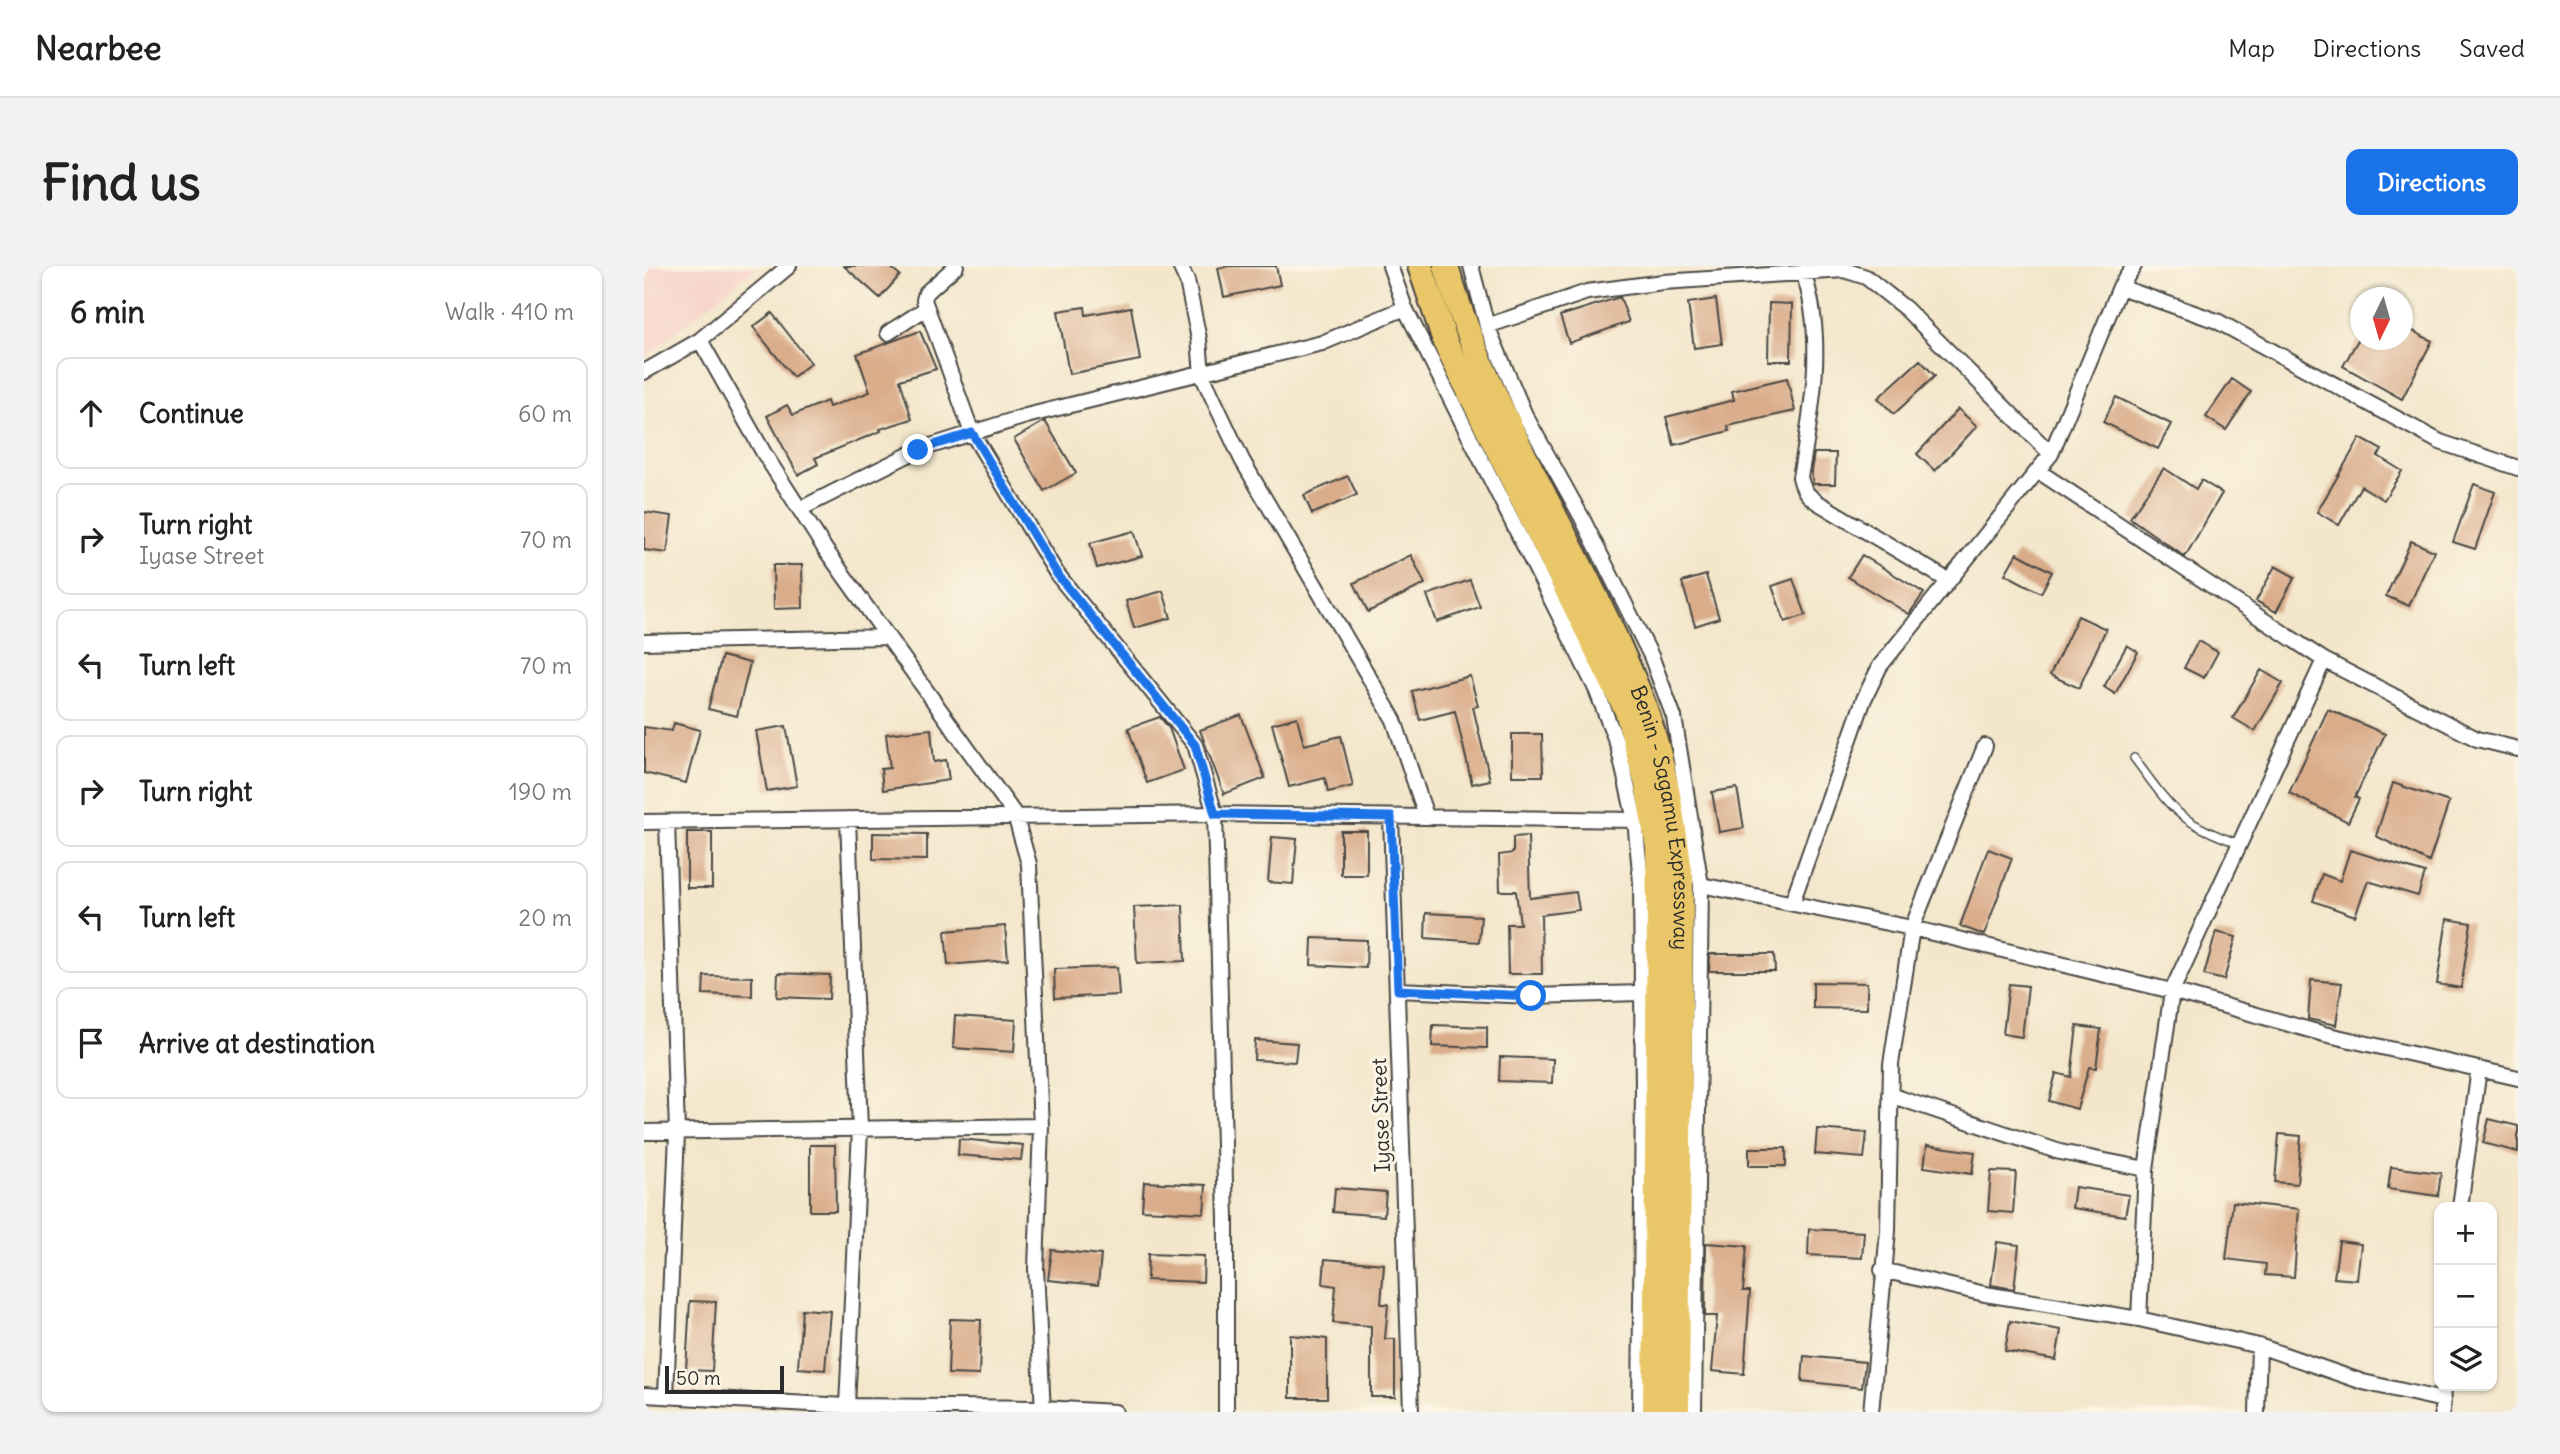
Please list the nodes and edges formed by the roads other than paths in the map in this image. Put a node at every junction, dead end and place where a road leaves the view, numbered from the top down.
1 (789, 266) edge
2 (956, 266) edge
3 (1180, 266) edge
4 (1390, 266) edge
5 (1420, 266) edge
6 (2134, 266) edge
7 (1459, 268) edge
8 (1803, 272) junction
9 (2120, 287) junction
10 (1405, 308) junction
11 (925, 309) junction
12 (1487, 326) junction
13 (888, 333) dead end
14 (700, 340) junction
15 (644, 372) edge
16 (1202, 375) junction
17 (972, 433) junction
18 (2051, 454) junction
19 (2518, 468) edge
20 (2039, 471) junction
21 (800, 509) junction
22 (1949, 581) junction
23 (887, 637) junction
24 (644, 642) edge
25 (2324, 660) junction
26 (1985, 746) dead end
27 (2518, 749) edge
28 (2134, 758) dead end
29 (1215, 814) junction
30 (1015, 815) junction
31 (1426, 816) junction
32 (1391, 817) junction
33 (848, 820) junction
34 (1635, 820) junction
35 (644, 822) edge
36 (667, 822) junction
37 (2240, 844) junction
38 (1701, 885) junction
39 (1792, 903) junction
40 (1912, 928) junction
41 (1398, 990) junction
42 (2172, 991) junction
43 (1642, 993) junction
44 (2479, 1069) junction
45 (2518, 1078) edge
46 (1890, 1095) junction
47 (1041, 1126) junction
48 (860, 1129) junction
49 (644, 1132) edge
50 (677, 1133) junction
51 (2146, 1169) junction
52 (2461, 1202) edge
53 (1882, 1270) junction
54 (2140, 1319) junction
55 (2259, 1346) junction
56 (644, 1395) edge
57 (666, 1395) junction
58 (2443, 1399) edge
59 (847, 1406) junction
60 (758, 1407) edge
61 (871, 1409) edge
62 (1043, 1410) edge
63 (1115, 1412) edge
64 (1226, 1412) edge
65 (1411, 1412) edge
66 (1640, 1412) edge
67 (1655, 1412) edge
68 (1677, 1412) edge
69 (1694, 1412) edge
70 (1871, 1412) edge
71 (2257, 1412) edge

1 - 14 street
2 - 11 street
3 - 16 street
4 - 10 street
5 - 67 highway
6 - 9 street
7 - 12 street
7 - 68 highway, Benin - Sagamu Expressway
8 - 12 street
8 - 18 street
8 - 22 street
9 - 18 street
9 - 19 street
10 - 16 street
10 - 34 street
11 - 13 street
11 - 17 street
12 - 38 street
14 - 15 street
14 - 21 street
16 - 17 street
16 - 31 street
17 - 21 street
17 - 29 street
18 - 20 street
20 - 22 street
20 - 25 street
21 - 23 street
22 - 39 street
23 - 24 street
23 - 30 street
25 - 27 street
25 - 37 street
26 - 40 street
28 - 37 lane
29 - 30 street
29 - 32 street
29 - 64 street
30 - 33 street
30 - 47 street
31 - 32 street
31 - 34 street
32 - 41 street, Iyase Street
33 - 36 street
33 - 48 street
34 - 43 street
35 - 36 street
36 - 50 street
37 - 42 street
38 - 39 street
38 - 69 street
39 - 40 street
40 - 42 street
40 - 46 street
41 - 43 street
41 - 65 street, Iyase Street
42 - 44 street
42 - 51 street
43 - 66 street
44 - 45 street
44 - 52 street
46 - 51 street
46 - 53 street
47 - 48 street
47 - 62 street
48 - 50 street
48 - 59 street
49 - 50 street
50 - 57 street
51 - 54 street
53 - 54 street
53 - 70 street
54 - 55 street
55 - 58 street
55 - 71 street
56 - 57 street
57 - 60 street
59 - 60 street
59 - 61 street
61 - 62 street
62 - 63 street

